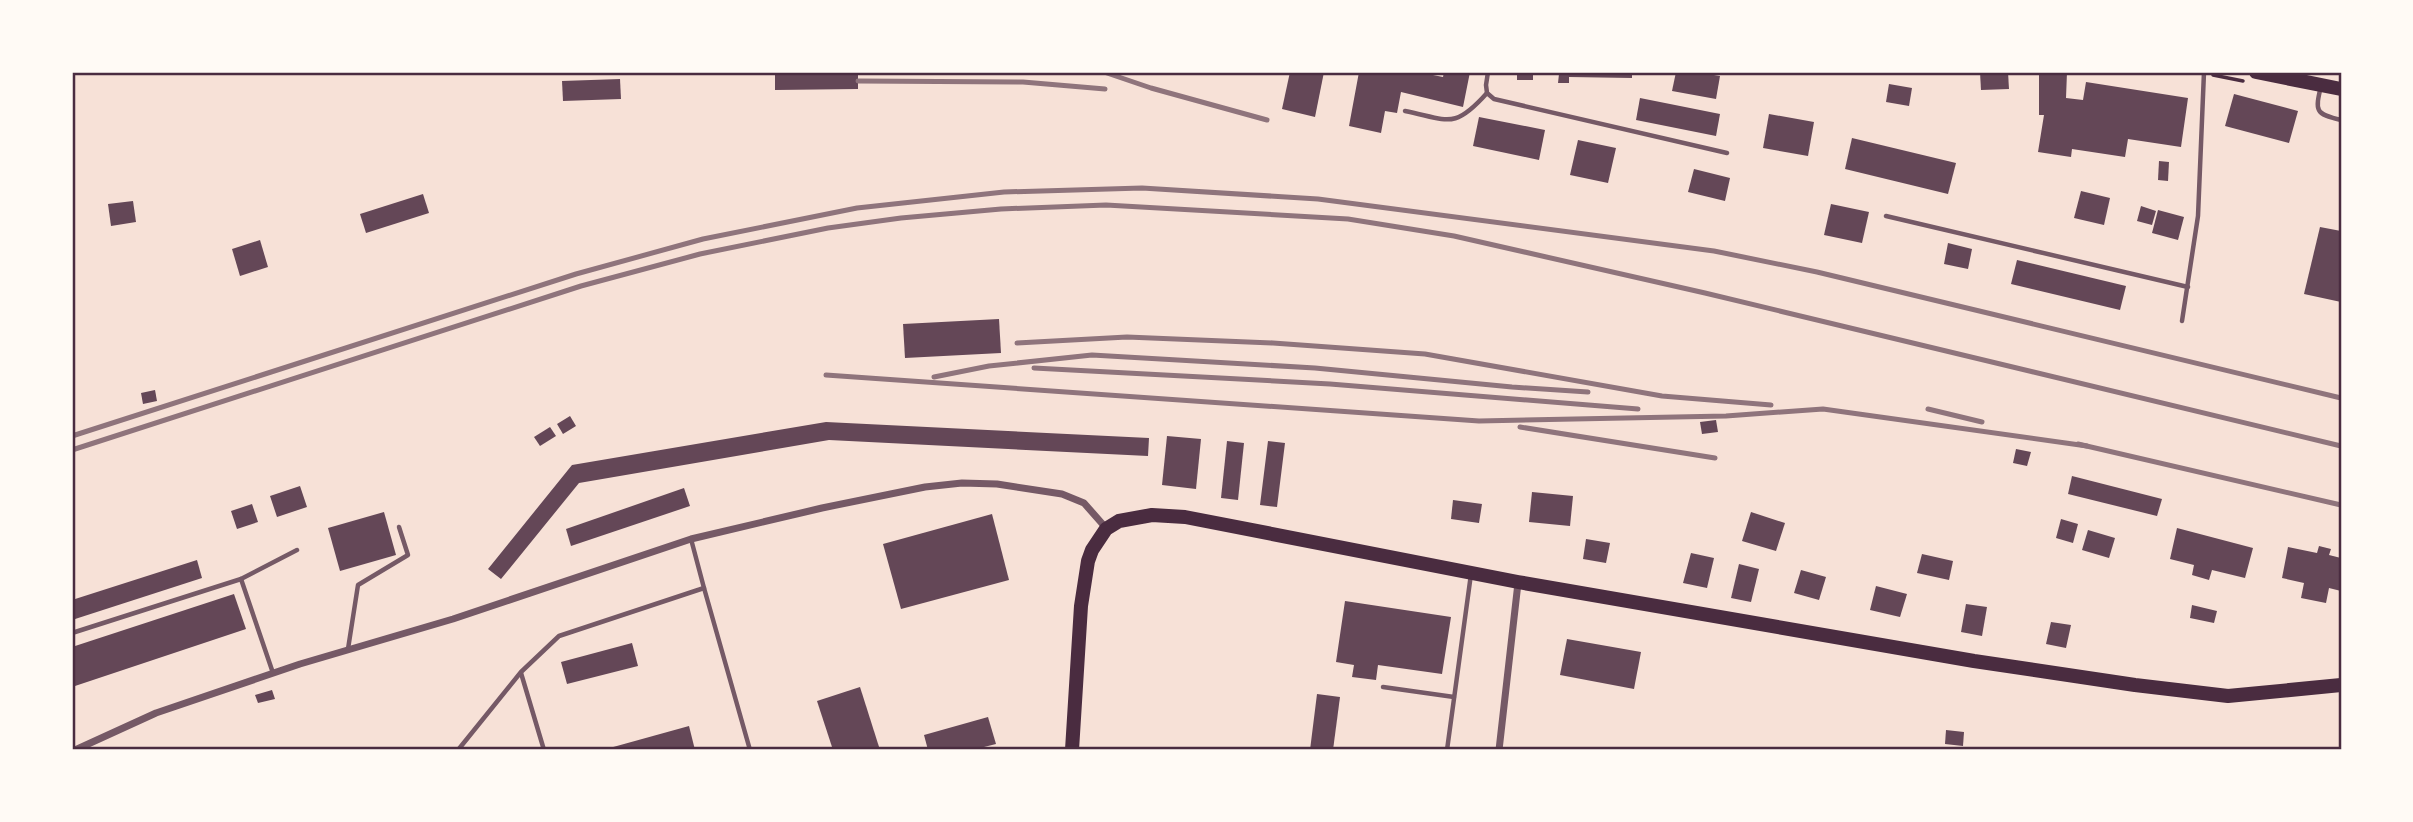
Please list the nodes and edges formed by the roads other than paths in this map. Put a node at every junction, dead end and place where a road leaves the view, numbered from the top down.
1 (1488, 72) edge
2 (2204, 72) edge
3 (2256, 72) edge
4 (2321, 85) junction
5 (2341, 89) edge
6 (1487, 93) junction
7 (1405, 111) dead end
8 (2341, 120) edge
9 (1727, 153) dead end
10 (1886, 216) dead end
11 (2188, 287) junction
12 (2182, 321) dead end
13 (398, 527) dead end
14 (1106, 529) junction
15 (691, 539) junction
16 (297, 550) dead end
17 (1471, 573) junction
18 (241, 579) junction
19 (1518, 582) junction
20 (704, 588) junction
21 (72, 633) edge
22 (348, 649) junction
23 (521, 672) junction
24 (272, 673) junction
25 (2341, 685) edge
26 (1383, 687) dead end
27 (1454, 697) junction
28 (75, 750) edge
29 (458, 750) edge
30 (544, 750) edge
31 (750, 750) edge
32 (1072, 750) edge
33 (1447, 750) edge
34 (1499, 750) edge

1 - 6 lane
2 - 11 lane
3 - 4 main road
4 - 5 main road
4 - 8 lane
6 - 7 lane
6 - 9 lane
10 - 11 lane
11 - 12 lane
13 - 22 lane
14 - 15 street
14 - 17 main road
14 - 32 main road
15 - 20 lane
15 - 22 street
16 - 18 lane
17 - 19 main road
17 - 27 lane
18 - 21 lane
18 - 24 lane
19 - 25 main road
19 - 34 street
20 - 23 lane
20 - 31 lane
22 - 24 street
23 - 29 lane
23 - 30 lane
24 - 28 street
26 - 27 lane
27 - 33 lane

